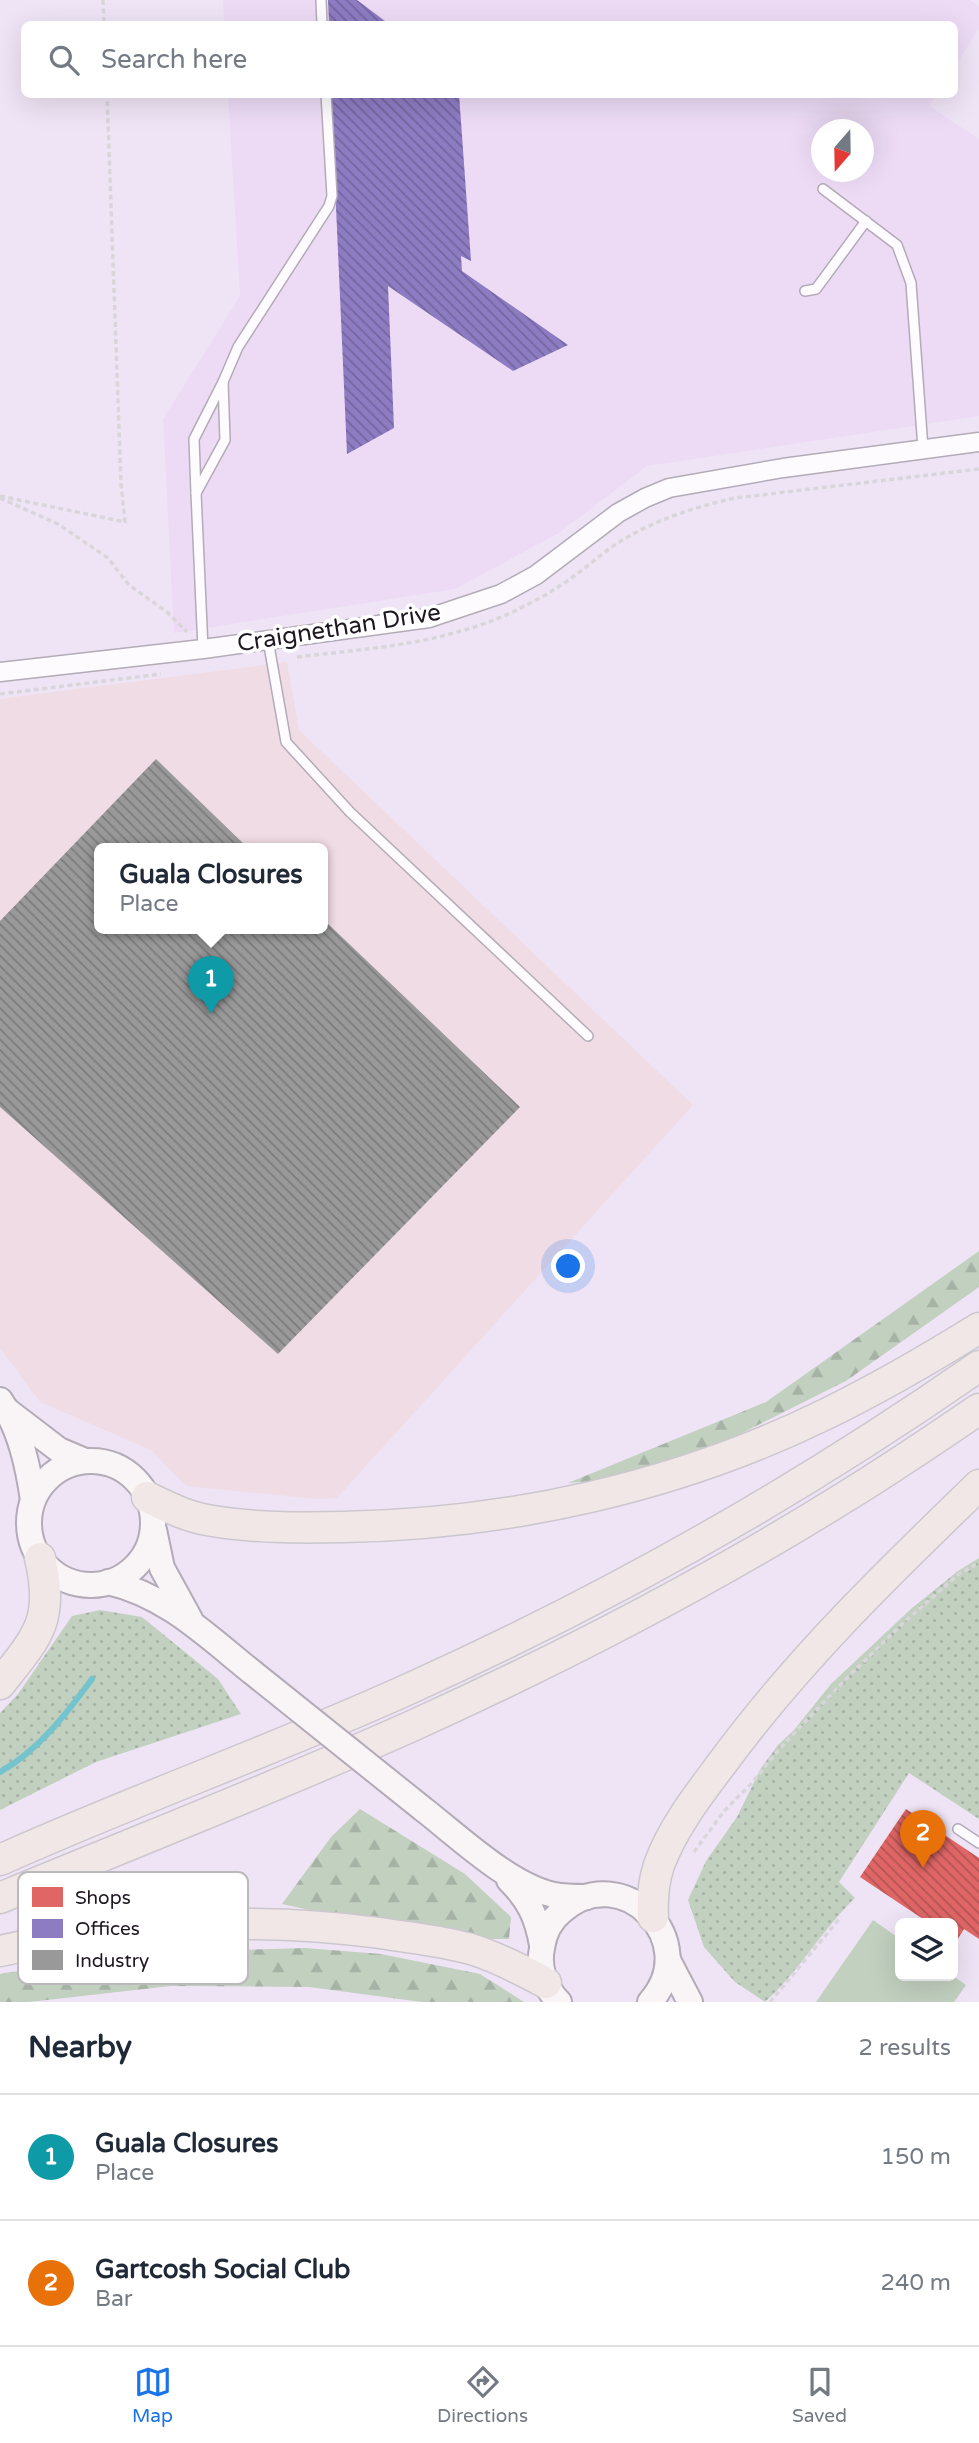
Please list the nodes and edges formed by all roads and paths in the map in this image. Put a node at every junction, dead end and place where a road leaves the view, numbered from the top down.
1 (103, 0) edge
2 (321, 0) edge
3 (104, 21) edge
4 (323, 21) edge
5 (107, 98) edge
6 (327, 98) edge
7 (823, 189) dead end
8 (866, 221) junction
9 (805, 291) dead end
10 (223, 382) junction
11 (979, 442) edge
12 (923, 449) junction
13 (196, 493) junction
14 (0, 497) edge
15 (268, 640) junction
16 (203, 649) junction
17 (0, 672) edge
18 (588, 1036) dead end
19 (979, 1328) edge
20 (979, 1366) edge
21 (4, 1405) edge
22 (979, 1409) edge
23 (85, 1461) junction
24 (979, 1485) edge
25 (33, 1500) junction
26 (150, 1511) junction
27 (40, 1558) junction
28 (979, 1563) edge
29 (108, 1582) junction
30 (192, 1622) junction
31 (0, 1684) edge
32 (958, 1829) dead end
33 (979, 1843) edge
34 (690, 1857) dead end
35 (0, 1860) edge
36 (494, 1865) junction
37 (64, 1872) edge
38 (18, 1891) edge
39 (586, 1897) junction
40 (0, 1898) edge
41 (653, 1917) junction
42 (841, 1917) dead end
43 (248, 1923) edge
44 (542, 1945) junction
45 (18, 1948) edge
46 (0, 1951) edge
47 (668, 1960) junction
48 (553, 1993) edge
49 (650, 2002) edge
50 (691, 2002) edge
51 (770, 2002) edge

1 - 3 path
2 - 4 lane
5 - 14 path
6 - 10 lane
7 - 8 lane
8 - 9 lane
8 - 12 lane
10 - 13 lane
10 - 13 lane
11 - 12 street, Craignethan Drive
12 - 15 street, Craignethan Drive
13 - 16 lane
14 - 16 path
15 - 16 street, Craignethan Drive
15 - 18 lane
16 - 17 street, Craignethan Drive
19 - 26 highway
20 - 35 highway
21 - 23 street
21 - 25 street
22 - 37 highway
23 - 25 street
23 - 26 street
24 - 41 highway
25 - 27 street
26 - 29 street
26 - 30 street
27 - 29 street
27 - 31 highway
28 - 34 path
29 - 30 street
30 - 36 street, bridge
32 - 33 lane
36 - 39 street
36 - 44 street
38 - 40 highway
39 - 41 street
39 - 44 street
41 - 47 street
42 - 51 path
43 - 48 highway
44 - 48 street
45 - 46 highway
47 - 49 street
47 - 50 street

